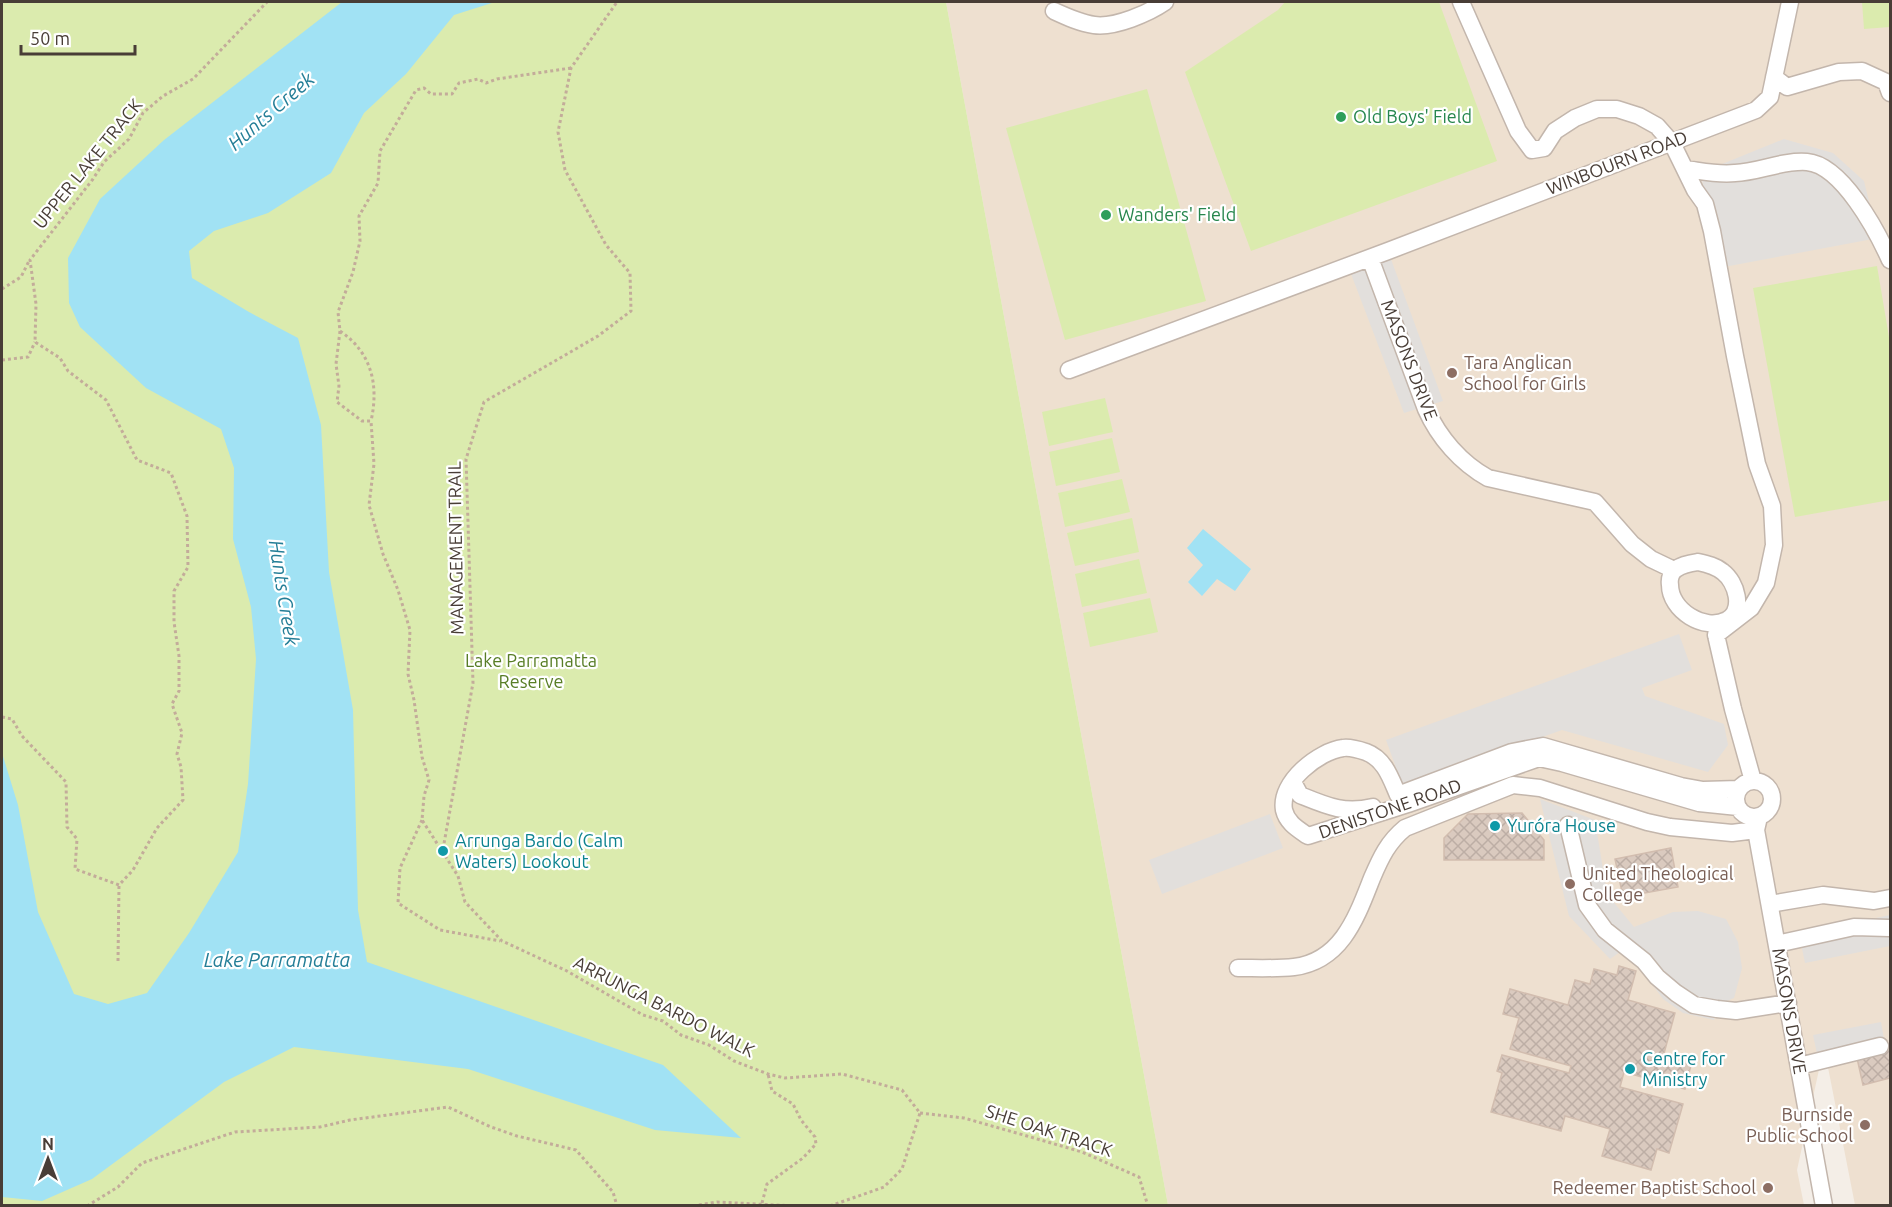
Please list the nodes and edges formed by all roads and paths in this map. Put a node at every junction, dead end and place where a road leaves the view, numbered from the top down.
1 (267, 2) edge
2 (616, 2) edge
3 (1165, 2) edge
4 (1461, 2) edge
5 (1476, 2) edge
6 (1790, 2) edge
7 (1054, 11) dead end
8 (1473, 31) junction
9 (571, 68) junction
10 (1774, 77) junction
11 (1890, 93) edge
12 (1672, 142) junction
13 (1685, 169) junction
14 (1370, 258) junction
15 (30, 260) junction
16 (1890, 260) edge
17 (2, 289) edge
18 (340, 331) junction
19 (35, 342) junction
20 (2, 360) edge
21 (1069, 370) dead end
22 (371, 421) junction
23 (1674, 570) junction
24 (1717, 629) junction
25 (2, 717) edge
26 (1293, 782) junction
27 (1746, 785) junction
28 (1398, 795) junction
29 (1738, 807) junction
30 (422, 820) junction
31 (1757, 823) junction
32 (1568, 825) dead end
33 (443, 851) junction
34 (119, 885) junction
35 (1890, 898) edge
36 (1770, 904) junction
37 (1889, 928) dead end
38 (502, 941) junction
39 (1777, 944) junction
40 (118, 961) dead end
41 (1238, 968) dead end
42 (1788, 1003) junction
43 (1880, 1046) dead end
44 (1799, 1066) junction
45 (768, 1074) junction
46 (920, 1113) junction
47 (762, 1203) junction
48 (87, 1206) edge
49 (617, 1206) edge
50 (693, 1206) edge
51 (795, 1206) edge
52 (831, 1206) edge
53 (1148, 1206) edge
54 (1824, 1206) edge

1 - 15 path, UPPER LAKE TRACK
2 - 9 path, MANAGEMENT TRAIL
3 - 7 street
4 - 8 street
5 - 8 street
6 - 10 street, WINBOURN ROAD
8 - 12 street
9 - 18 path
9 - 33 path, MANAGEMENT TRAIL
10 - 11 street
10 - 12 street, WINBOURN ROAD
12 - 13 street
12 - 14 street, WINBOURN ROAD
13 - 16 street
13 - 24 street
14 - 21 street, WINBOURN ROAD
14 - 23 street, MASONS DRIVE
15 - 17 path, UPPER LAKE TRACK
15 - 19 path
18 - 22 path
18 - 22 path
19 - 20 path
19 - 34 path
22 - 30 path
23 - 24 street
23 - 24 street
24 - 27 street
25 - 34 path
26 - 28 street
26 - 28 street, DENISTONE ROAD
26 - 29 street, DENISTONE ROAD
27 - 28 street, DENISTONE ROAD
27 - 29 street
27 - 31 street
29 - 31 street
30 - 33 path
30 - 38 path
31 - 36 street, MASONS DRIVE
31 - 41 street
32 - 42 street
33 - 38 path, ARRUNGA BARDO WALK
34 - 40 path
35 - 36 street
36 - 39 street, MASONS DRIVE
37 - 39 street
38 - 45 path, ARRUNGA BARDO WALK
39 - 42 street, MASONS DRIVE
42 - 44 street, MASONS DRIVE
43 - 44 street
44 - 54 street, MASONS DRIVE
45 - 46 path, ARRUNGA BARDO WALK
45 - 47 path
46 - 52 path
46 - 53 path, SHE OAK TRACK
47 - 50 path
47 - 51 path
48 - 49 path

